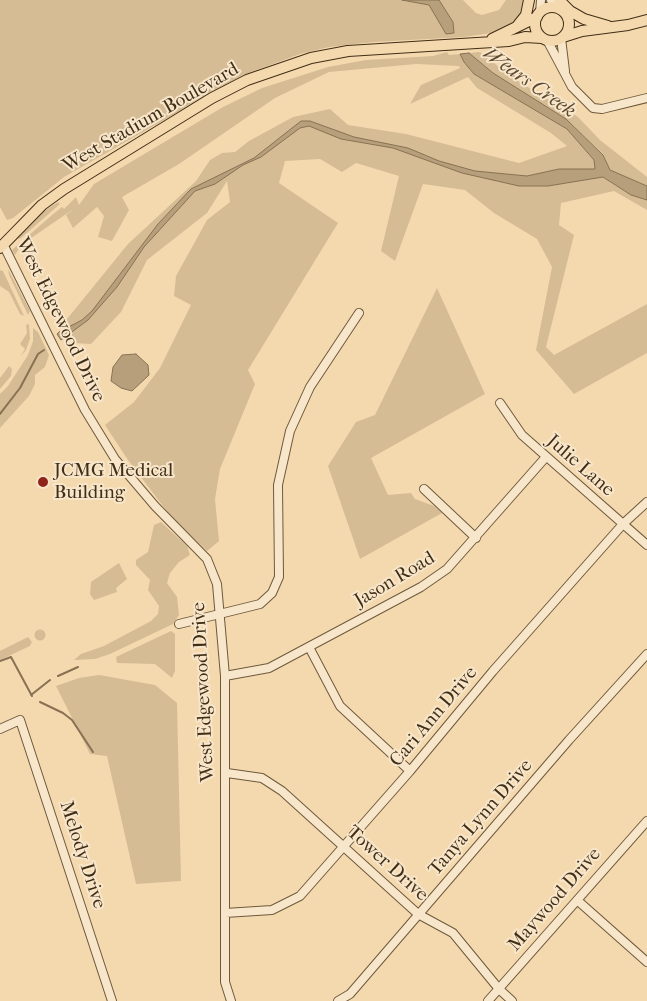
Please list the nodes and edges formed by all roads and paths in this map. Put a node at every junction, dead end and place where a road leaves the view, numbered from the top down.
1 (529, 0) edge
2 (541, 0) edge
3 (551, 0) edge
4 (560, 5) edge
5 (538, 15) junction
6 (568, 19) junction
7 (647, 20) edge
8 (612, 27) junction
9 (512, 30) junction
10 (562, 37) junction
11 (545, 39) junction
12 (484, 42) junction
13 (565, 73) junction
14 (647, 98) edge
15 (1, 243) edge
16 (358, 313) dead end
17 (500, 403) dead end
18 (546, 458) junction
19 (424, 489) dead end
20 (647, 502) edge
21 (623, 524) junction
22 (476, 538) junction
23 (647, 546) edge
24 (219, 615) junction
25 (179, 624) dead end
26 (308, 646) junction
27 (647, 654) edge
28 (225, 676) junction
29 (0, 728) edge
30 (410, 771) junction
31 (227, 773) junction
32 (647, 821) edge
33 (343, 846) junction
34 (577, 900) junction
35 (225, 913) junction
36 (418, 914) junction
37 (647, 962) edge
38 (499, 989) junction
39 (112, 1001) edge
40 (231, 1001) edge
41 (338, 1001) edge
42 (488, 1001) edge
43 (512, 1001) edge

1 - 9 main road
2 - 5 street
3 - 4 street
4 - 5 main road
4 - 6 main road
4 - 8 main road
5 - 9 main road, West Stadium Boulevard
5 - 11 main road
6 - 8 main road
6 - 10 main road
7 - 8 main road
8 - 10 main road
9 - 12 main road, West Stadium Boulevard
10 - 11 main road
10 - 13 street
11 - 12 main road, West Stadium Boulevard
11 - 13 street
12 - 15 main road, West Stadium Boulevard
13 - 14 street
15 - 24 street, West Edgewood Drive
16 - 24 street
17 - 18 street, Julie Lane
18 - 21 street, Julie Lane
18 - 22 street, Jason Road
19 - 22 street
20 - 21 street, Cari Ann Drive
21 - 23 street, Julie Lane
21 - 30 street, Cari Ann Drive
22 - 26 street, Jason Road
24 - 25 street
24 - 28 street, West Edgewood Drive
26 - 28 street, Jason Road
26 - 30 street
27 - 36 street, Tanya Lynn Drive
28 - 31 street, West Edgewood Drive
29 - 39 street, Melody Drive
30 - 33 street, Cari Ann Drive
31 - 33 street, Tower Drive
31 - 35 street, West Edgewood Drive
32 - 34 street, Maywood Drive
33 - 35 street, Cari Ann Drive
33 - 36 street, Tower Drive
34 - 37 street
34 - 38 street, Maywood Drive
35 - 40 street, West Edgewood Drive
36 - 38 street, Tower Drive
36 - 41 street, Tanya Lynn Drive
38 - 42 street, Maywood Drive
38 - 43 street, Tower Drive

